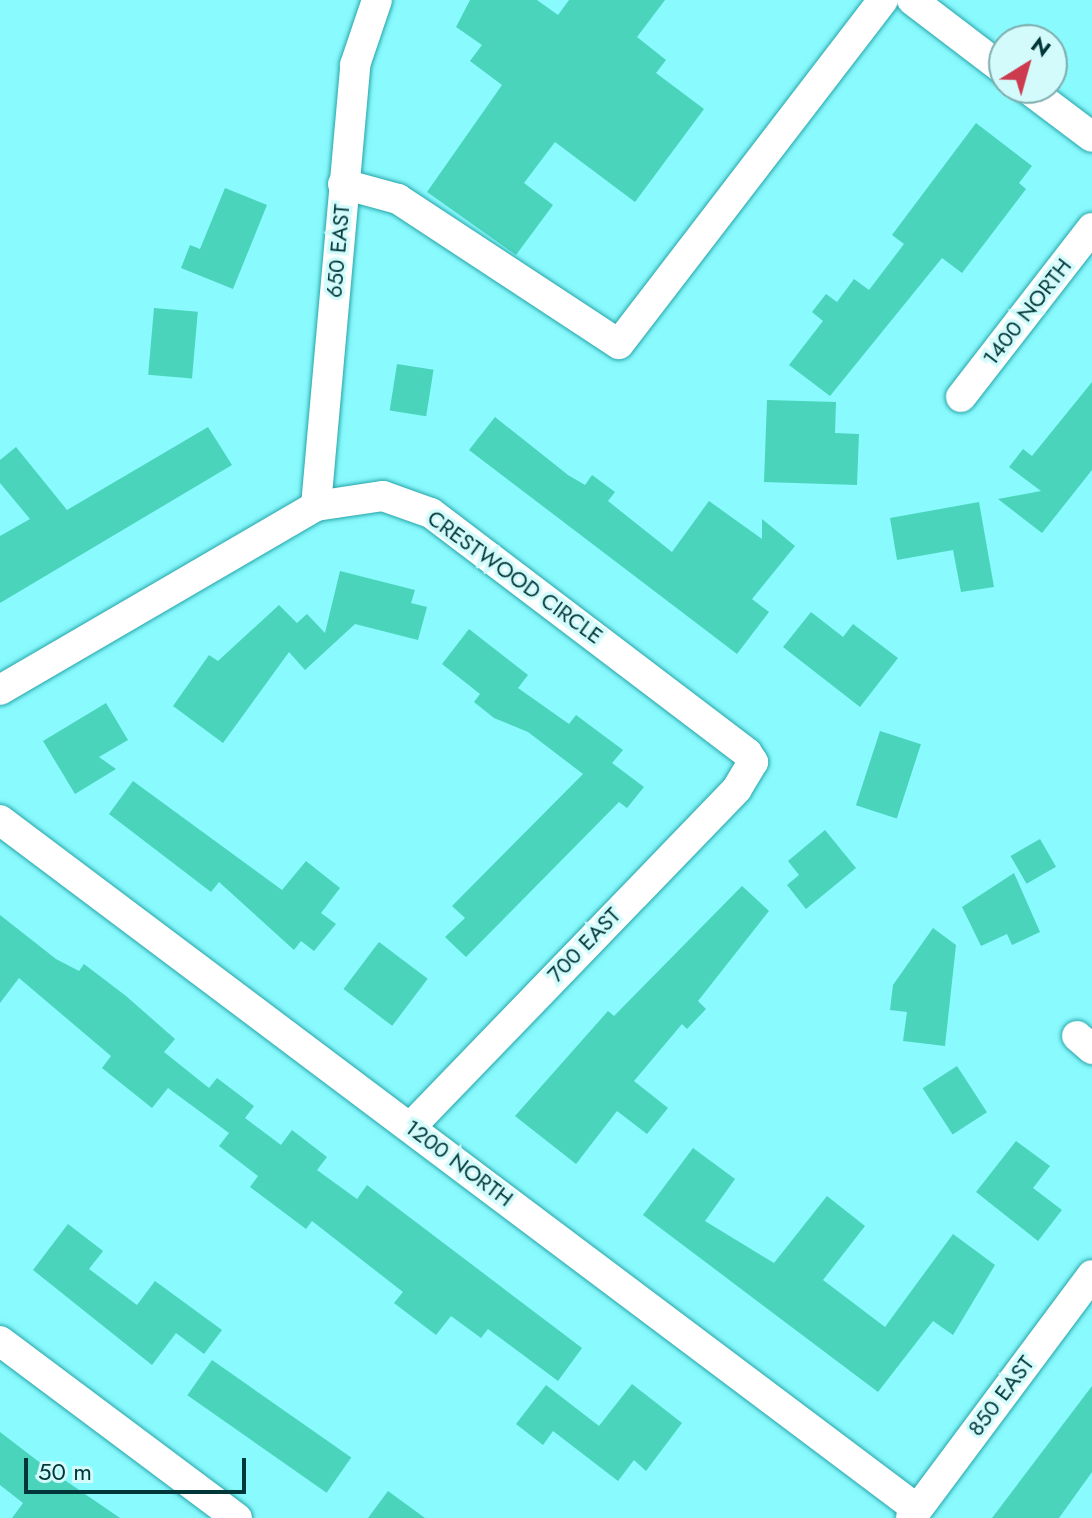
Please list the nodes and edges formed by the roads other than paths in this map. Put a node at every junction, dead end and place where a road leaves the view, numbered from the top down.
1 (377, 0) edge
2 (883, 0) edge
3 (912, 0) edge
4 (988, 58) edge
5 (1048, 104) edge
6 (1092, 137) edge
7 (343, 184) junction
8 (1092, 228) edge
9 (961, 397) dead end
10 (316, 506) junction
11 (0, 690) edge
12 (753, 762) joint
13 (0, 820) edge
14 (411, 1127) junction
15 (1092, 1275) edge
16 (0, 1341) edge
17 (914, 1514) edge
18 (237, 1518) edge

1 - 7 street, 650 EAST
2 - 7 street
3 - 4 street
5 - 6 street
7 - 10 street, 650 EAST
8 - 9 street, 1400 NORTH
10 - 11 street, CRESTWOOD CIRCLE
10 - 12 street, CRESTWOOD CIRCLE
12 - 14 street, 700 EAST
13 - 14 street, 1200 NORTH
14 - 17 street, 1200 NORTH
15 - 17 street, 850 EAST
16 - 18 street

